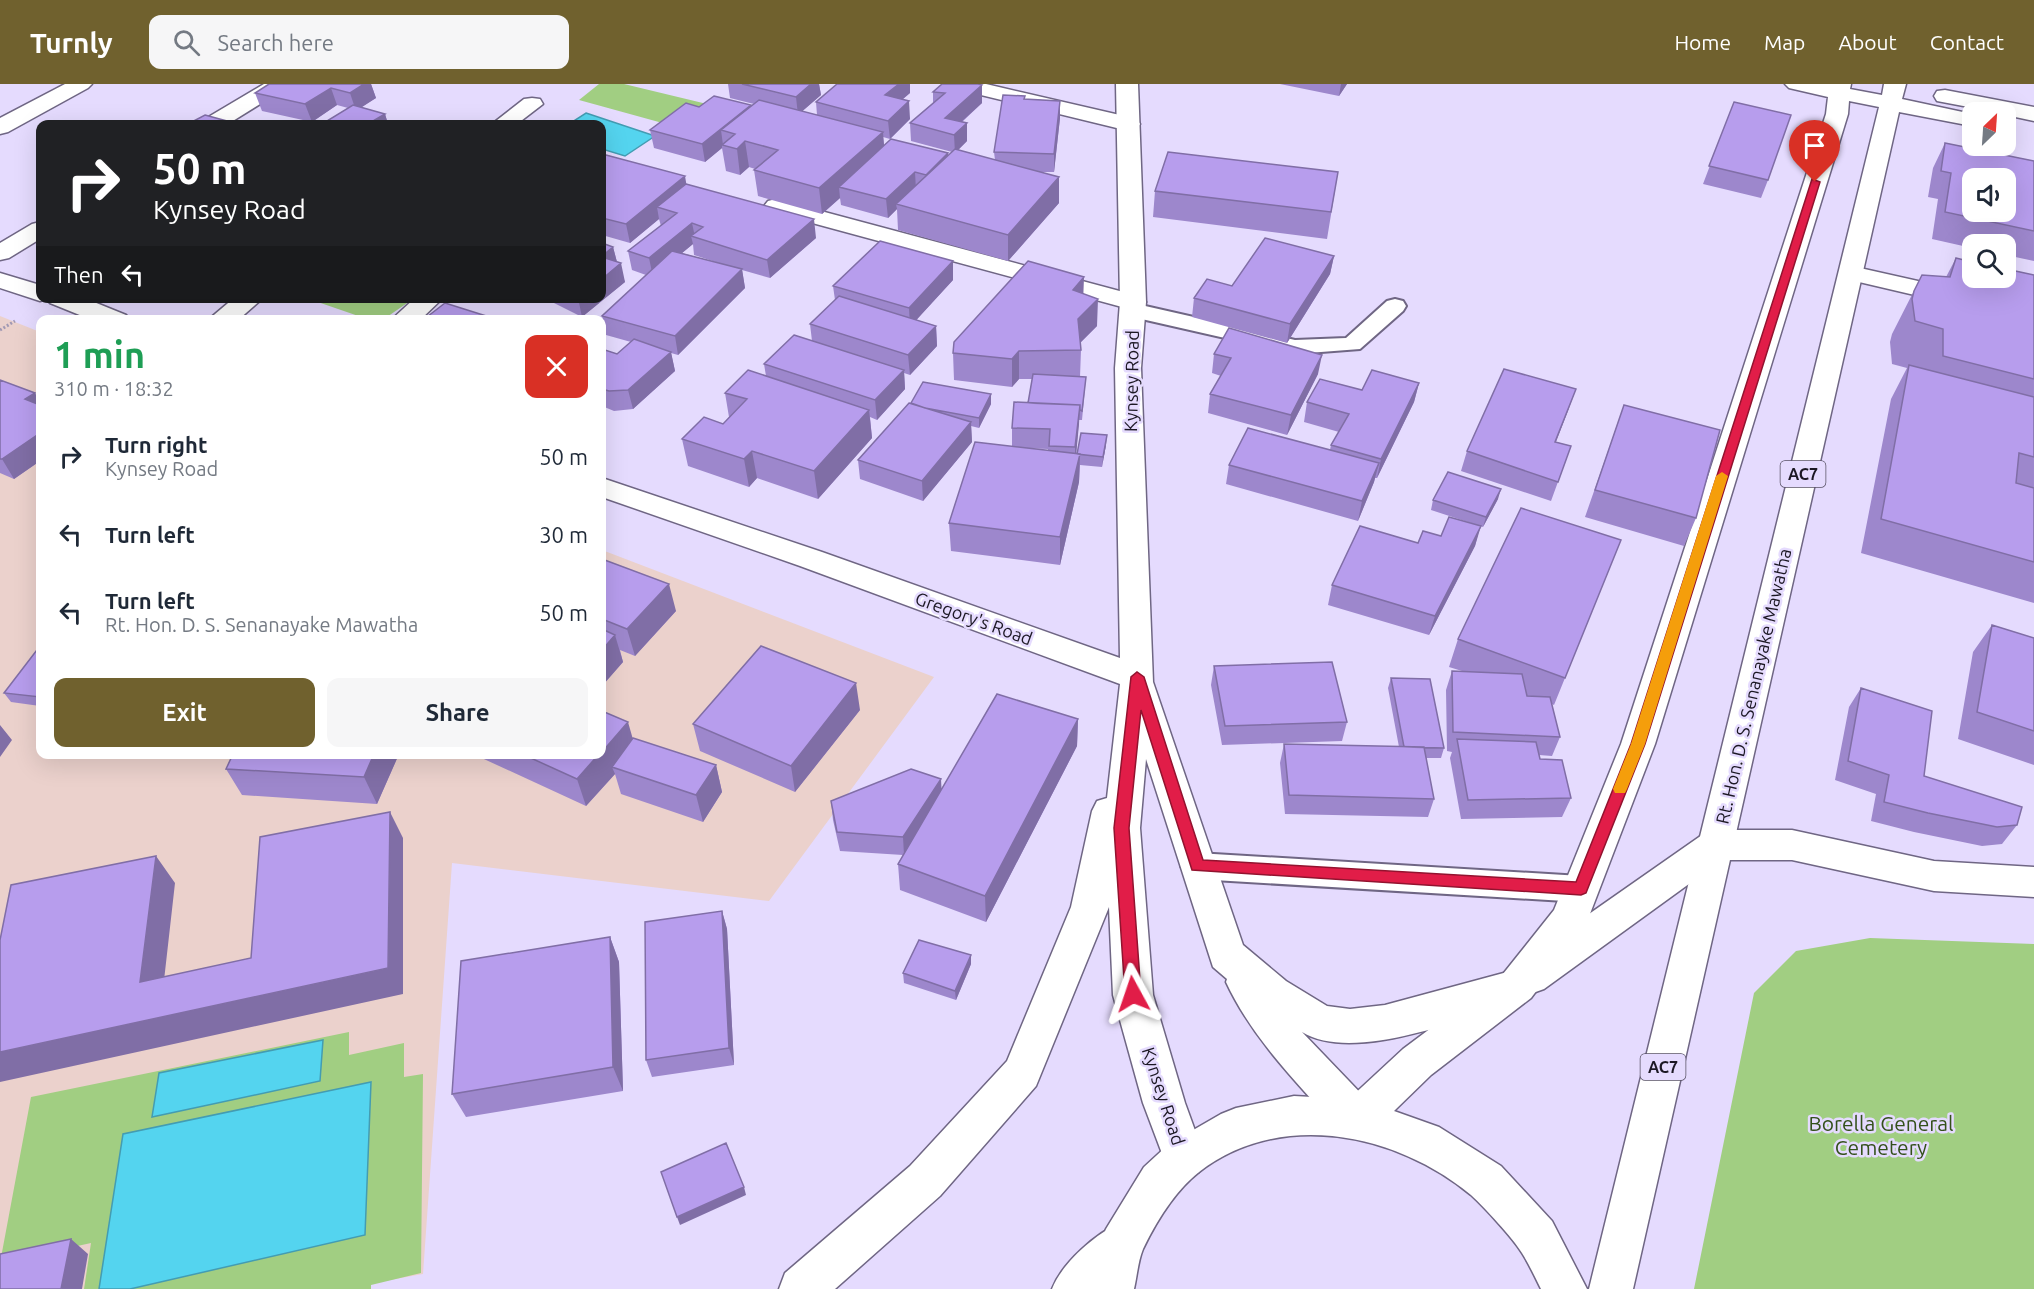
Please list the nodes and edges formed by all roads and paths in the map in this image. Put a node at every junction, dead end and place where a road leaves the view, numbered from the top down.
1 (81, 84) edge
2 (279, 84) edge
3 (959, 84) edge
4 (1127, 84) edge
5 (1796, 84) edge
6 (1839, 88) edge
7 (1892, 89) edge
8 (532, 104) dead end
9 (2034, 114) edge
10 (1962, 116) edge
11 (220, 120) edge
12 (508, 120) edge
13 (1129, 124) junction
14 (0, 128) edge
15 (2016, 129) edge
16 (2034, 133) edge
17 (776, 206) edge
18 (36, 231) edge
19 (0, 253) edge
20 (1851, 273) junction
21 (0, 280) edge
22 (36, 292) edge
23 (72, 303) edge
24 (244, 303) edge
25 (425, 303) edge
26 (1133, 306) junction
27 (1395, 306) dead end
28 (104, 315) edge
29 (228, 315) edge
30 (410, 315) edge
31 (2034, 315) edge
32 (606, 488) edge
33 (1137, 677) junction
34 (1715, 845) junction
35 (1197, 866) junction
36 (2034, 882) edge
37 (1581, 889) junction
38 (1227, 956) junction
39 (1517, 986) junction
40 (1357, 1119) junction
41 (1184, 1158) junction
42 (1122, 1244) junction
43 (801, 1289) edge
44 (1074, 1289) edge
45 (1112, 1289) edge
46 (1565, 1289) edge
47 (1611, 1289) edge

1 - 14 main road
2 - 11 main road
3 - 13 main road
4 - 13 main road, Kynsey Road
5 - 6 main road
6 - 7 main road
6 - 37 main road
7 - 9 main road
7 - 10 main road
7 - 20 main road, Rt. Hon. D. S. Senanayake Mawatha / AC7
8 - 12 main road
13 - 26 main road, Kynsey Road
15 - 16 main road
17 - 26 main road
18 - 19 main road
20 - 31 main road
20 - 34 main road, Rt. Hon. D. S. Senanayake Mawatha / AC7
21 - 22 main road
23 - 28 main road
24 - 29 main road
25 - 30 main road
26 - 27 lane
26 - 33 main road, Kynsey Road
32 - 33 main road, Gregory's Road
33 - 35 main road, Kynsey Road
33 - 41 main road, Kynsey Road
33 - 43 main road
34 - 36 main road
34 - 39 main road
34 - 47 main road, Rt. Hon. D. S. Senanayake Mawatha / AC7
35 - 37 lane
35 - 38 main road, Kynsey Road
37 - 39 main road
38 - 39 main road
38 - 40 main road, Kynsey Road
39 - 40 main road
40 - 41 main road
40 - 46 main road
41 - 42 main road
42 - 44 main road
42 - 45 main road

